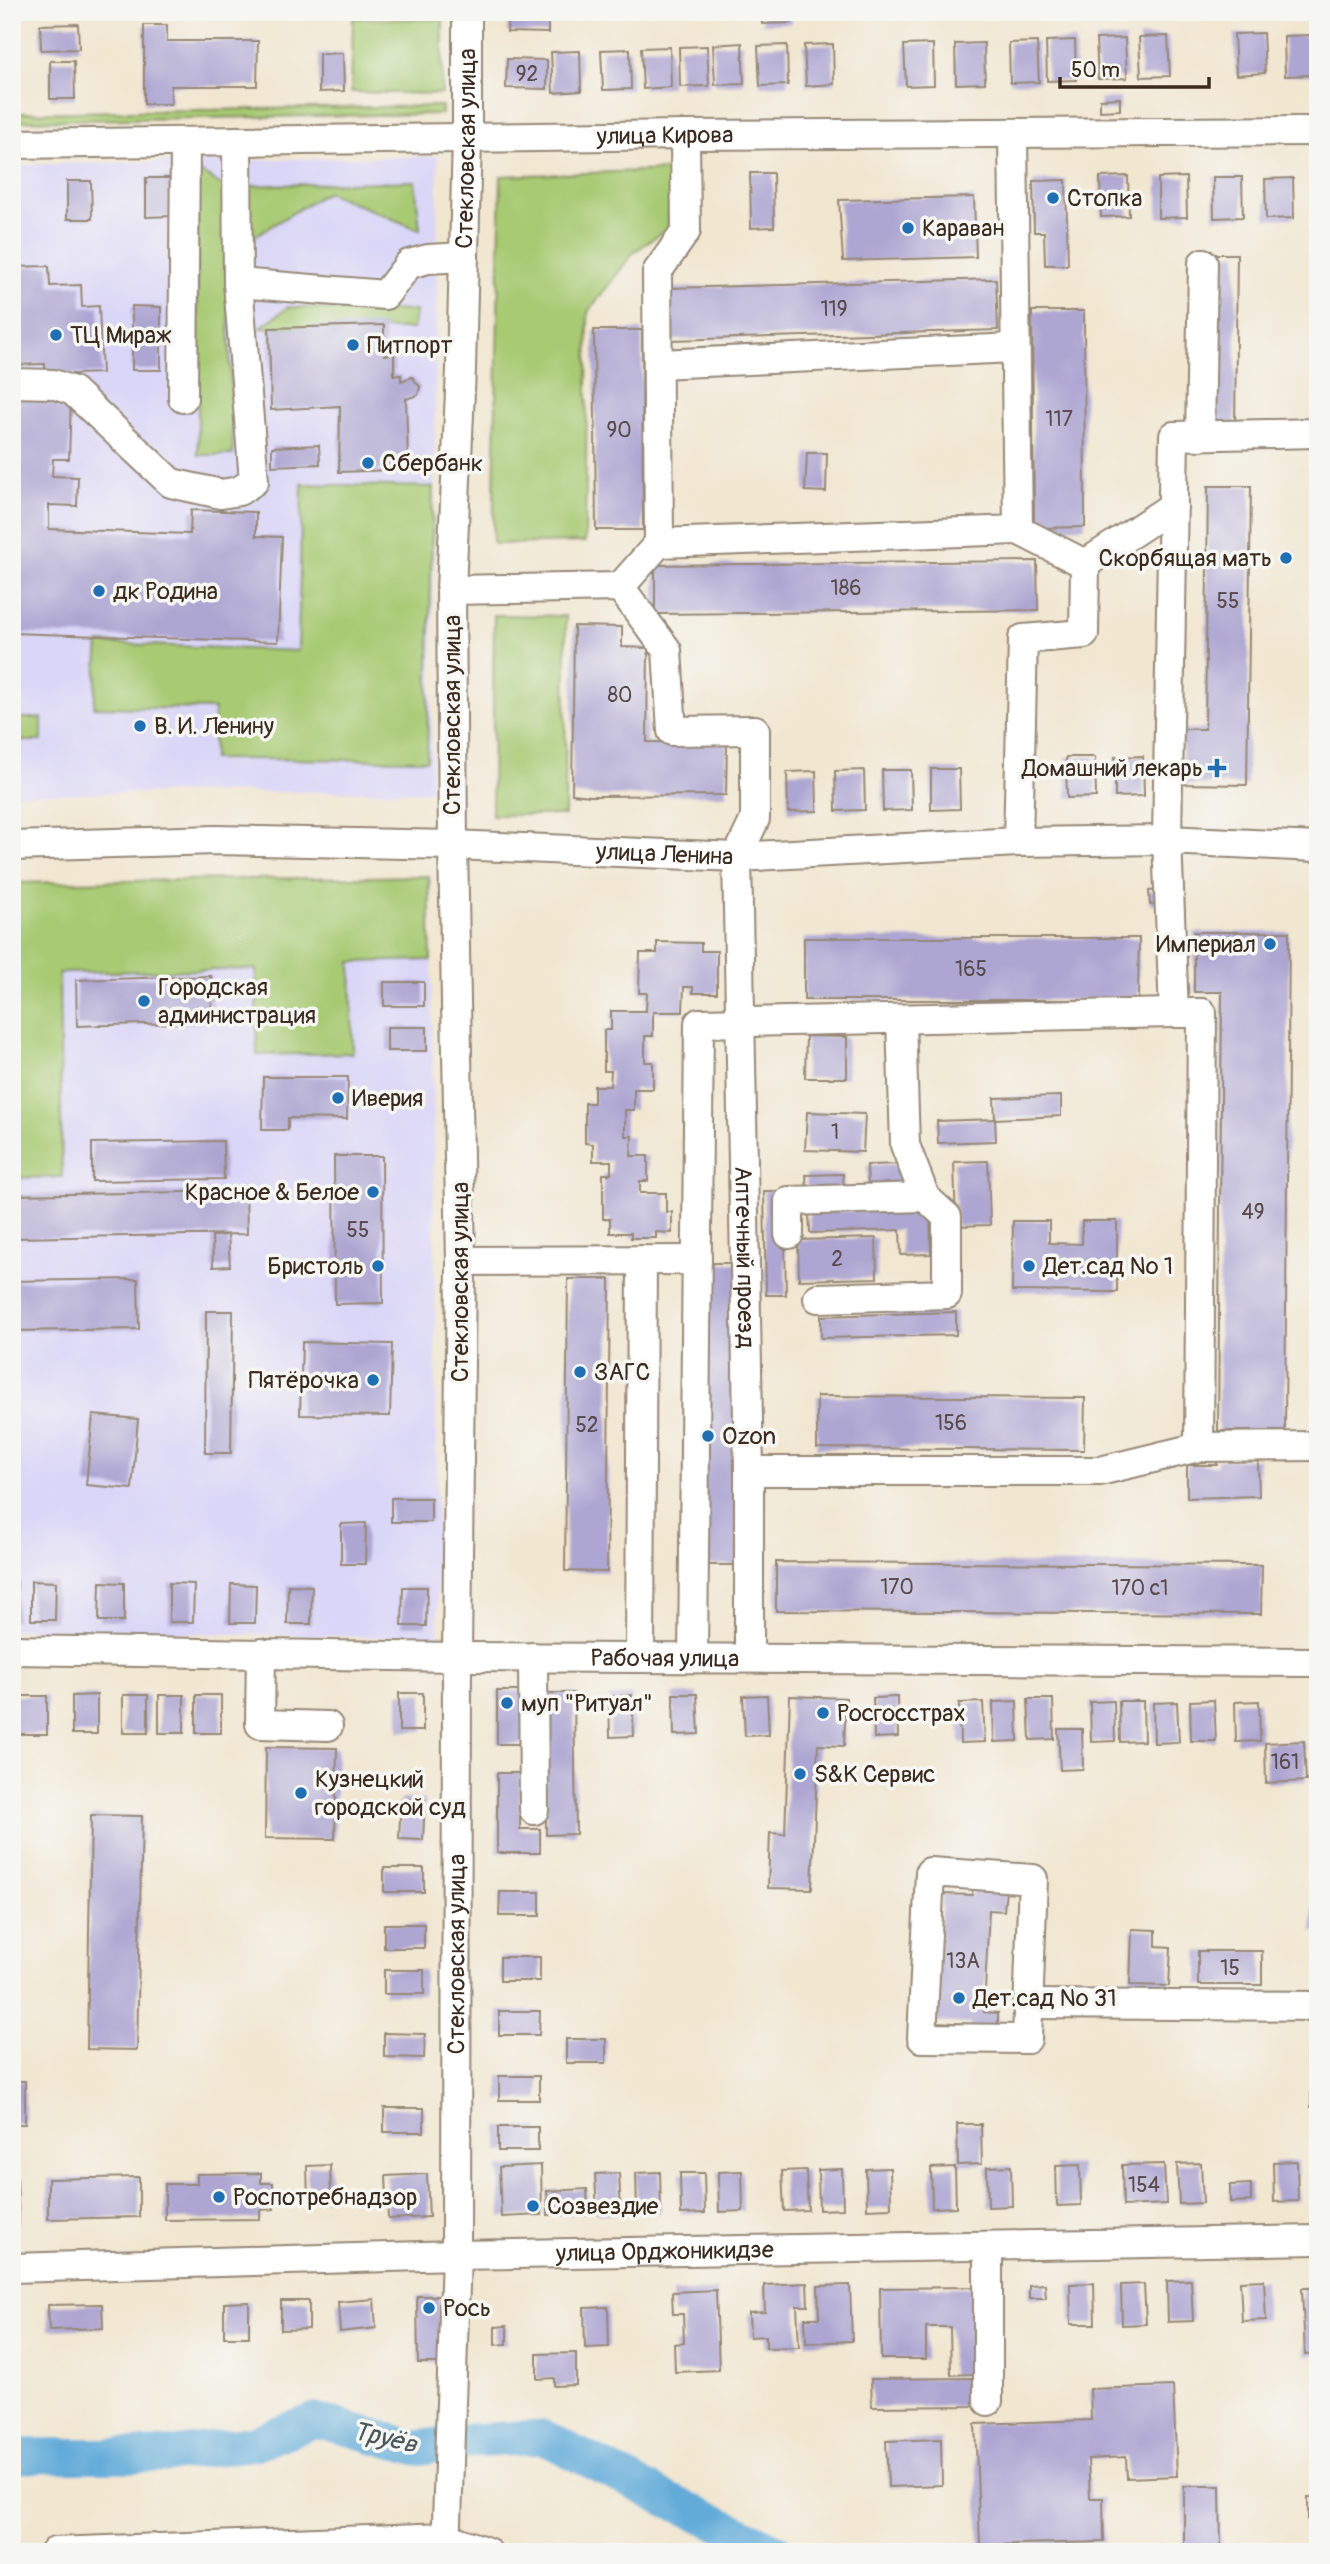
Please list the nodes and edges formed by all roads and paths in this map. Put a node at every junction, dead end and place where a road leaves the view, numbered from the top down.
1 (467, 12) edge
2 (1318, 131) edge
3 (1013, 133) junction
4 (685, 135) junction
5 (467, 138) junction
6 (237, 141) junction
7 (185, 142) junction
8 (12, 144) edge
9 (464, 257) junction
10 (1203, 262) dead end
11 (238, 283) junction
12 (1015, 348) junction
13 (658, 364) junction
14 (12, 383) edge
15 (183, 398) dead end
16 (1318, 433) edge
17 (1200, 436) junction
18 (1173, 506) junction
19 (1018, 530) junction
20 (659, 543) junction
21 (1085, 564) junction
22 (620, 587) junction
23 (451, 590) junction
24 (1167, 840) junction
25 (1018, 842) junction
26 (453, 845) junction
27 (12, 846) edge
28 (1318, 847) edge
29 (737, 857) junction
30 (1174, 1013) junction
31 (901, 1019) junction
32 (741, 1022) junction
33 (925, 1197) junction
34 (789, 1234) dead end
35 (642, 1260) junction
36 (697, 1260) junction
37 (461, 1261) junction
38 (818, 1298) dead end
39 (1318, 1446) edge
40 (1199, 1447) junction
41 (749, 1471) junction
42 (12, 1650) edge
43 (261, 1653) junction
44 (457, 1657) junction
45 (533, 1657) junction
46 (640, 1658) junction
47 (694, 1658) junction
48 (749, 1658) junction
49 (1318, 1662) edge
50 (328, 1726) dead end
51 (534, 1810) dead end
52 (1028, 2004) junction
53 (1318, 2006) edge
54 (1318, 2240) edge
55 (988, 2246) junction
56 (456, 2255) junction
57 (12, 2268) edge
58 (988, 2401) dead end
59 (446, 2544) edge
60 (55, 2552) edge
61 (487, 2552) edge

1 - 5 street, Стекловская улица
2 - 3 street, улица Кирова
3 - 4 street, улица Кирова
3 - 12 street
4 - 5 street, улица Кирова
4 - 13 street
5 - 6 street, улица Кирова
5 - 9 street, Стекловская улица
6 - 7 street, улица Кирова
6 - 11 street
7 - 8 street, улица Кирова
7 - 15 street
9 - 11 street
9 - 23 street, Стекловская улица
10 - 17 street
11 - 14 street
12 - 13 street
12 - 19 street
13 - 20 street
16 - 17 street
17 - 18 street
18 - 21 street
18 - 24 street
19 - 20 street
19 - 21 street
20 - 22 street
21 - 25 street
22 - 23 street
22 - 29 street
23 - 26 street, Стекловская улица
24 - 25 street, улица Ленина
24 - 28 street, улица Ленина
24 - 30 street
25 - 29 street, улица Ленина
26 - 27 street, улица Ленина
26 - 29 street, улица Ленина
26 - 37 street, Стекловская улица
29 - 32 street, Аптечный проезд
30 - 31 street
30 - 40 street
31 - 32 street
31 - 33 street
32 - 36 street
32 - 41 street, Аптечный проезд
33 - 34 street
33 - 38 street
35 - 36 street
35 - 37 street
35 - 46 street
36 - 47 street
37 - 44 street, Стекловская улица
39 - 40 street
40 - 41 street
41 - 48 street, Аптечный проезд
42 - 43 street, Рабочая улица
43 - 44 street, Рабочая улица
43 - 50 street
44 - 45 street, Рабочая улица
44 - 56 street, Стекловская улица
45 - 46 street, Рабочая улица
45 - 51 street
46 - 47 street, Рабочая улица
47 - 48 street, Рабочая улица
48 - 49 street, Рабочая улица
52 - 52 street
52 - 53 street
54 - 55 street, улица Орджоникидзе
55 - 56 street, улица Орджоникидзе
55 - 58 street
56 - 57 street, улица Орджоникидзе
56 - 59 street, Стекловская улица
59 - 60 street
59 - 61 street

